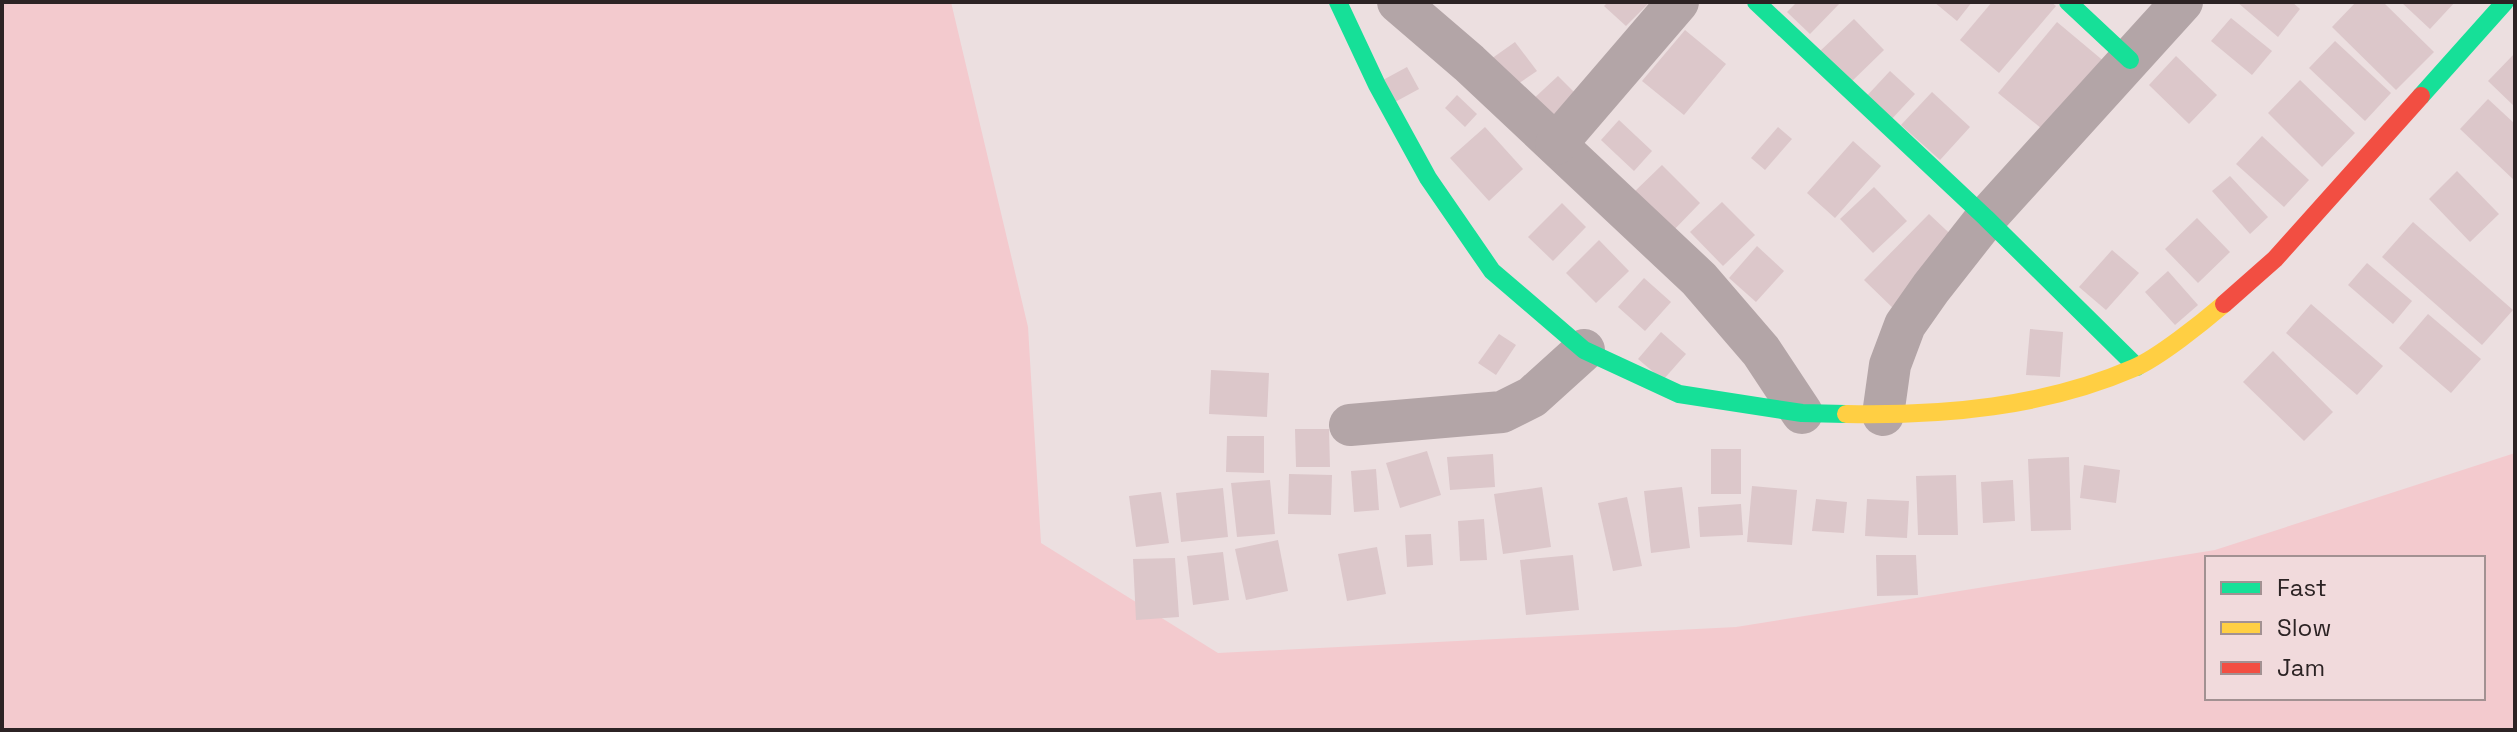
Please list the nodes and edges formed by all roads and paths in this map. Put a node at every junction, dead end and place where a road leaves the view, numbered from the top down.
1 (1338, 2) edge
2 (1398, 2) edge
3 (1678, 2) edge
4 (1756, 2) edge
5 (2068, 2) edge
6 (2182, 2) edge
7 (2505, 2) edge
8 (2130, 60) junction
9 (1556, 144) junction
10 (1986, 218) junction
11 (1584, 350) junction
12 (2137, 367) junction
13 (1802, 413) junction
14 (1883, 415) junction
15 (1350, 425) dead end

1 - 11 street
2 - 9 street
3 - 9 street
4 - 10 street
5 - 8 street
6 - 8 street
7 - 12 street
8 - 10 street
9 - 13 street
10 - 12 street
10 - 14 street
11 - 13 street
11 - 15 street
12 - 14 street
13 - 14 street

